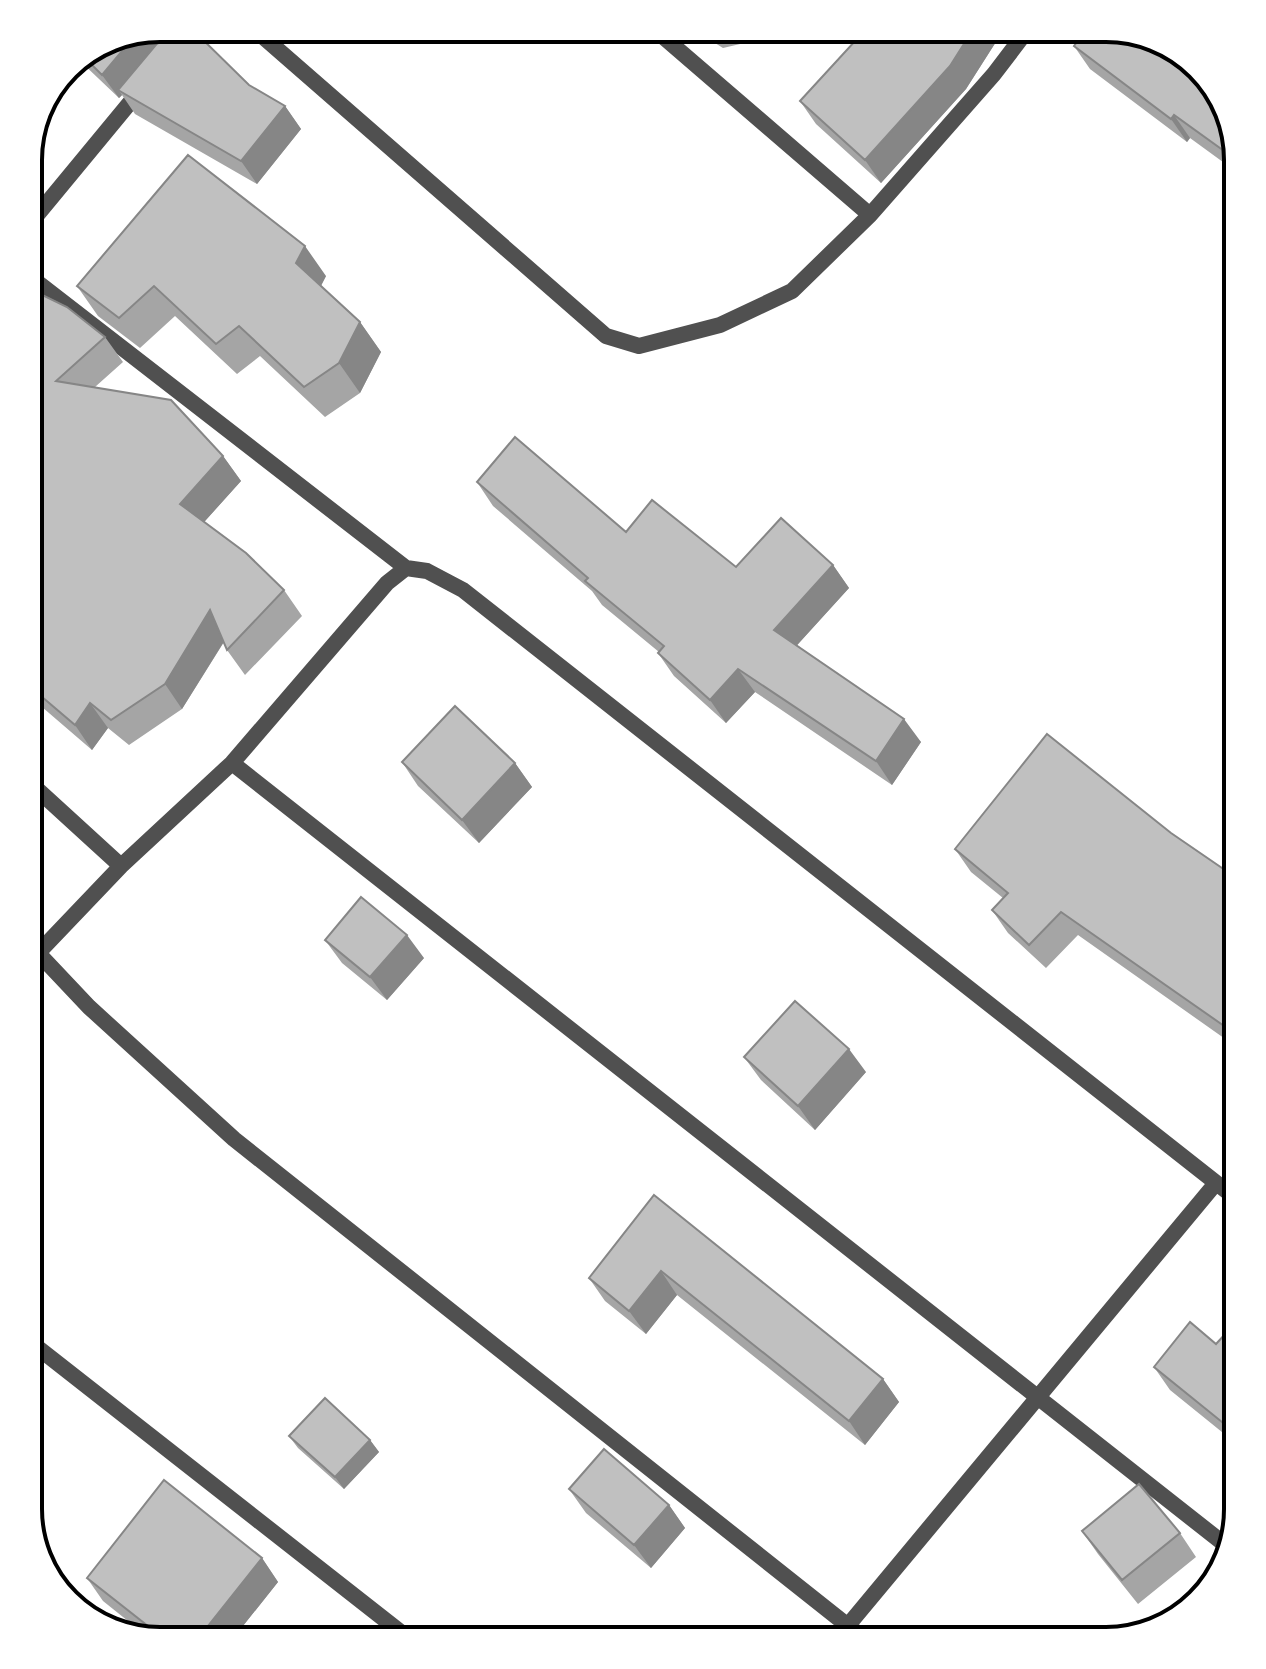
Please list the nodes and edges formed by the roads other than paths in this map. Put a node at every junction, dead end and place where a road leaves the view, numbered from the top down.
1 (269, 42) edge
2 (669, 42) edge
3 (1018, 42) edge
4 (154, 75) edge
5 (42, 209) edge
6 (870, 215) junction
7 (42, 286) edge
8 (406, 568) junction
9 (232, 763) junction
10 (42, 794) edge
11 (121, 866) junction
12 (42, 949) edge
13 (42, 966) edge
14 (1216, 1183) junction
15 (1224, 1189) edge
16 (42, 1351) edge
17 (1037, 1397) junction
18 (1220, 1540) edge
19 (847, 1625) junction
20 (394, 1627) edge
21 (850, 1627) edge

1 - 6 street
2 - 6 street
3 - 6 street
4 - 5 street
7 - 8 street
8 - 9 street
8 - 14 street
9 - 11 street
9 - 17 street
10 - 11 street
11 - 12 street
13 - 19 street
14 - 15 street
14 - 17 street
16 - 20 street
17 - 18 street
17 - 19 street
19 - 21 street

